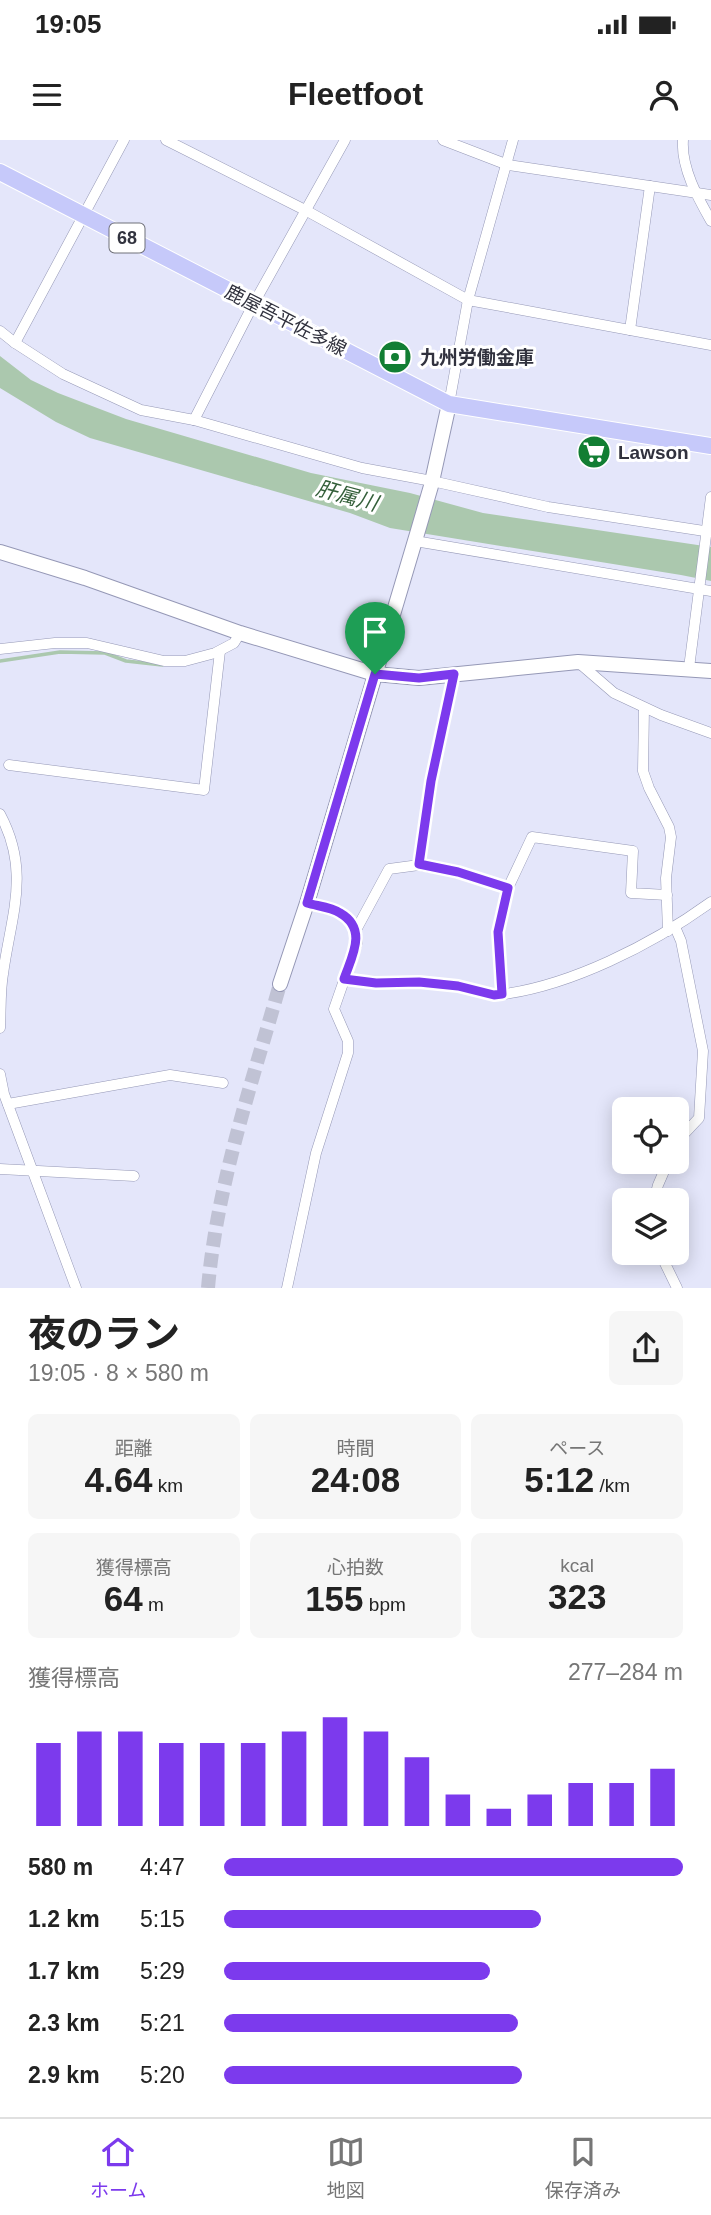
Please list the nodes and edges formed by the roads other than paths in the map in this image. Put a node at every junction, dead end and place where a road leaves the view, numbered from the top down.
1 (124, 140) edge
2 (166, 140) edge
3 (345, 140) edge
4 (443, 140) edge
5 (513, 140) edge
6 (683, 140) edge
7 (508, 164) junction
8 (0, 172) edge
9 (650, 186) junction
10 (696, 193) junction
11 (711, 195) edge
12 (307, 211) junction
13 (84, 215) junction
14 (711, 221) edge
15 (468, 300) junction
16 (254, 303) junction
17 (630, 330) junction
18 (0, 331) edge
19 (15, 343) junction
20 (711, 345) edge
21 (449, 404) junction
22 (194, 420) junction
23 (711, 446) edge
24 (432, 483) junction
25 (711, 497) edge
26 (707, 533) edge
27 (416, 537) junction
28 (0, 552) edge
29 (699, 586) junction
30 (711, 591) edge
31 (240, 633) junction
32 (0, 649) edge
33 (220, 651) junction
34 (578, 662) junction
35 (689, 668) junction
36 (711, 671) edge
37 (375, 674) junction
38 (454, 674) junction
39 (644, 708) junction
40 (711, 733) edge
41 (9, 765) dead end
42 (0, 814) edge
43 (419, 864) junction
44 (508, 888) junction
45 (667, 895) junction
46 (711, 902) edge
47 (307, 903) junction
48 (672, 929) junction
49 (356, 930) junction
50 (344, 979) junction
51 (280, 984) tunnel mouth
52 (502, 994) junction
53 (0, 1028) edge
54 (0, 1074) edge
55 (223, 1083) dead end
56 (8, 1104) junction
57 (689, 1129) edge
58 (0, 1170) edge
59 (33, 1171) junction
60 (134, 1176) dead end
61 (666, 1265) edge
62 (76, 1287) edge
63 (287, 1287) edge
64 (677, 1287) edge

1 - 13 street
2 - 12 street
3 - 12 street
4 - 7 street
5 - 7 street
6 - 10 street
7 - 9 street
7 - 15 street
8 - 13 main road, 鹿屋吾平佐多線 / 68
9 - 10 street
9 - 17 street
10 - 11 street
10 - 14 street
12 - 15 street
12 - 16 street
13 - 16 main road, 鹿屋吾平佐多線 / 68
13 - 19 street
15 - 17 street
15 - 21 street
16 - 21 main road, 鹿屋吾平佐多線 / 68
16 - 22 street
17 - 20 street
18 - 19 street
19 - 22 street
21 - 23 main road, 鹿屋吾平佐多線 / 68
21 - 24 street
22 - 24 street
24 - 26 street
24 - 27 street
25 - 26 street
26 - 29 street
27 - 29 street
27 - 37 street
28 - 31 street
29 - 30 street
29 - 35 street
31 - 33 street
31 - 37 street
32 - 33 street
33 - 41 street
34 - 35 street
34 - 38 street
34 - 39 street
35 - 36 street
37 - 38 street
37 - 47 street
38 - 43 street
39 - 40 street
39 - 45 street
42 - 53 street
43 - 44 street
43 - 49 street
44 - 45 street
44 - 52 street
45 - 48 street
46 - 48 street
47 - 49 street
47 - 51 street
48 - 52 street
48 - 57 street
49 - 50 street
50 - 52 street
50 - 63 street
54 - 56 street
55 - 56 street
56 - 59 street
58 - 59 street
59 - 60 street
59 - 62 street
61 - 64 street

